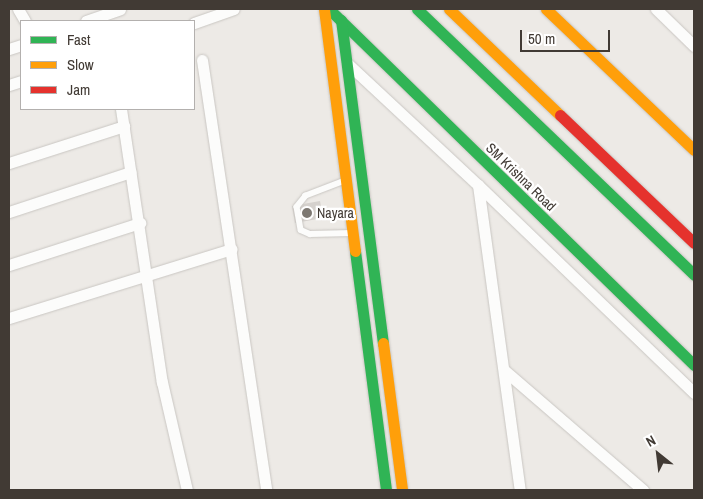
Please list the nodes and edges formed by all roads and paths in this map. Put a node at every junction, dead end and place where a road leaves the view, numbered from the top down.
1 (18, 9) edge
2 (120, 9) edge
3 (234, 9) edge
4 (324, 9) edge
5 (329, 9) edge
6 (417, 9) edge
7 (449, 9) edge
8 (546, 9) edge
9 (656, 9) edge
10 (24, 20) edge
11 (89, 20) edge
12 (341, 20) junction
13 (195, 23) edge
14 (694, 46) edge
15 (202, 60) dead end
16 (344, 60) junction
17 (121, 110) edge
18 (124, 126) junction
19 (694, 150) edge
20 (9, 163) edge
21 (131, 172) junction
22 (345, 181) junction
23 (478, 185) junction
24 (9, 212) edge
25 (140, 223) junction
26 (352, 233) junction
27 (694, 244) edge
28 (232, 249) junction
29 (9, 265) edge
30 (148, 273) junction
31 (694, 276) edge
32 (9, 318) edge
33 (694, 365) edge
34 (504, 370) junction
35 (694, 393) edge
36 (187, 490) edge
37 (266, 490) edge
38 (386, 490) edge
39 (402, 490) edge
40 (520, 490) edge
41 (642, 490) edge

1 - 10 street
2 - 11 street
3 - 13 street
4 - 22 main road
5 - 12 main road, SM Krishna Road
6 - 31 main road
7 - 27 main road
8 - 19 main road
9 - 14 street
12 - 16 main road
12 - 33 main road, SM Krishna Road
15 - 28 street
16 - 23 street
16 - 39 main road
17 - 18 street
18 - 20 street
18 - 21 street
21 - 24 street
21 - 25 street
22 - 26 main road
22 - 26 lane
23 - 34 street
23 - 35 street
25 - 29 street
25 - 30 street
26 - 38 main road
28 - 30 street
28 - 37 street
30 - 32 street
30 - 36 street
34 - 40 street
34 - 41 street

